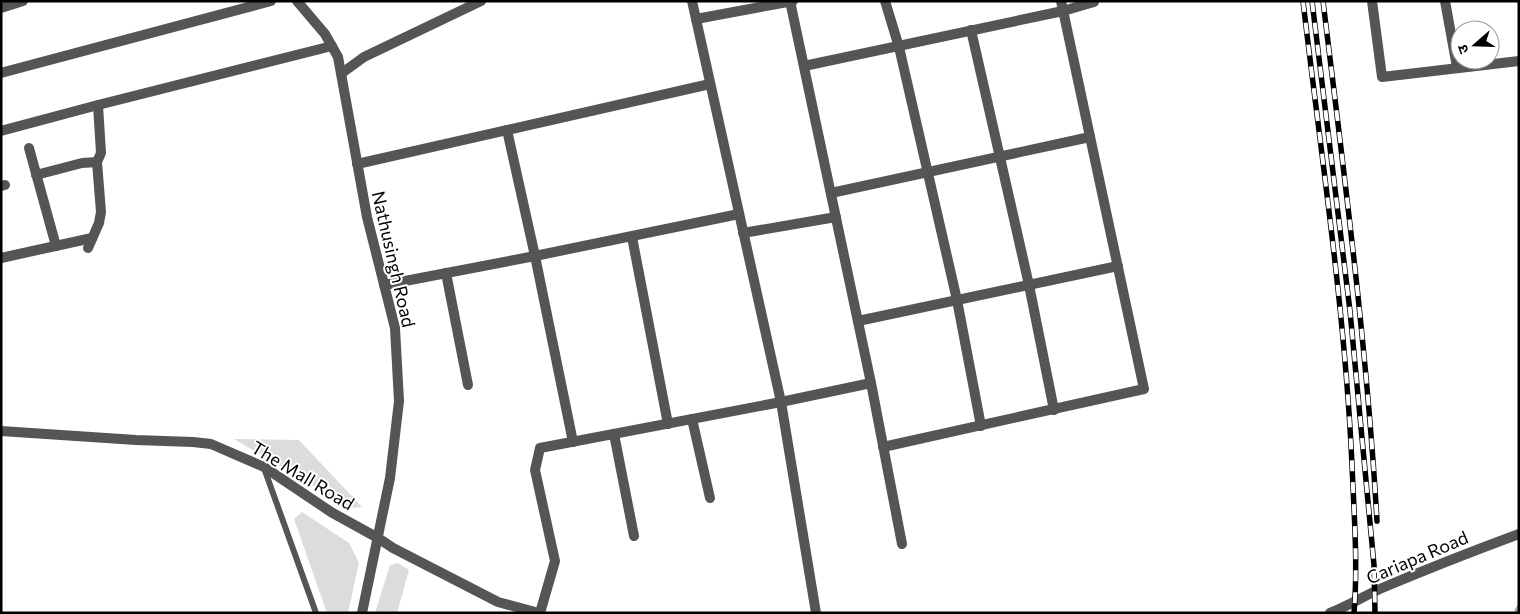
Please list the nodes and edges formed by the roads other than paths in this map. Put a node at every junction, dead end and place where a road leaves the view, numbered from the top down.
1 (22, 1) edge
2 (271, 1) edge
3 (297, 1) edge
4 (481, 1) edge
5 (692, 1) edge
6 (791, 1) edge
7 (885, 1) edge
8 (1372, 1) edge
9 (1445, 1) edge
10 (1094, 2) edge
11 (1062, 6) edge
12 (1, 8) edge
13 (696, 19) junction
14 (1450, 28) edge
15 (971, 30) junction
16 (332, 46) junction
17 (899, 47) junction
18 (1519, 61) edge
19 (1500, 63) edge
20 (804, 66) junction
21 (1450, 68) edge
22 (1, 73) edge
23 (342, 73) junction
24 (710, 84) junction
25 (98, 105) junction
26 (507, 130) junction
27 (1, 131) edge
28 (1090, 137) junction
29 (29, 148) dead end
30 (998, 156) junction
31 (97, 162) junction
32 (357, 164) junction
33 (927, 172) junction
34 (36, 175) junction
35 (831, 193) junction
36 (739, 214) junction
37 (836, 216) junction
38 (744, 233) junction
39 (632, 236) junction
40 (56, 246) junction
41 (535, 256) junction
42 (1, 258) edge
43 (1118, 266) junction
44 (446, 273) junction
45 (384, 285) junction
46 (1029, 285) junction
47 (957, 300) junction
48 (858, 321) junction
49 (871, 383) junction
50 (468, 385) dead end
51 (781, 402) junction
52 (1054, 410) junction
53 (692, 419) junction
54 (668, 424) junction
55 (981, 426) junction
56 (1, 431) edge
57 (614, 434) junction
58 (573, 442) junction
59 (883, 447) junction
60 (264, 467) junction
61 (710, 498) dead end
62 (1519, 534) edge
63 (634, 536) dead end
64 (378, 538) junction
65 (902, 544) dead end
66 (316, 613) edge
67 (362, 613) edge
68 (539, 613) edge
69 (816, 613) edge
70 (1330, 613) edge

1 - 12 street
2 - 22 street
3 - 16 street, Nathusingh Road
4 - 23 street
5 - 13 street
6 - 13 street
6 - 20 street
7 - 17 street
8 - 21 street
9 - 14 street
10 - 11 street
11 - 15 street
11 - 28 street
13 - 24 street
15 - 17 street
15 - 30 street
16 - 23 street, Nathusingh Road
16 - 25 street
17 - 20 street
17 - 33 street
18 - 19 street
20 - 35 street
23 - 32 street, Nathusingh Road
24 - 26 street
24 - 36 street
25 - 27 street
25 - 31 street
26 - 32 street
26 - 41 street
28 - 30 street
28 - 43 street
29 - 34 street
30 - 33 street
30 - 46 street
31 - 34 street
31 - 40 street
32 - 45 street, Nathusingh Road
33 - 35 street
33 - 47 street
34 - 40 street
35 - 37 street
36 - 38 street
36 - 39 street
37 - 38 street
37 - 48 street
38 - 51 street
39 - 41 street
39 - 54 street
40 - 42 street
41 - 44 street
41 - 58 street
43 - 46 street
43 - 52 street
44 - 45 street
44 - 50 street
45 - 64 street, Nathusingh Road
46 - 47 street
46 - 52 street
47 - 48 street
47 - 55 street
48 - 49 street
49 - 51 street
49 - 59 street
51 - 53 street
51 - 69 street
52 - 55 street
53 - 54 street
53 - 61 street
54 - 57 street
55 - 59 street
56 - 60 street, The Mall Road
57 - 58 street
57 - 63 street
58 - 68 street
59 - 65 street
60 - 64 street, The Mall Road
60 - 66 lane
62 - 70 street, Cariapa Road
64 - 67 street, Nathusingh Road
64 - 68 street, The Mall Road

